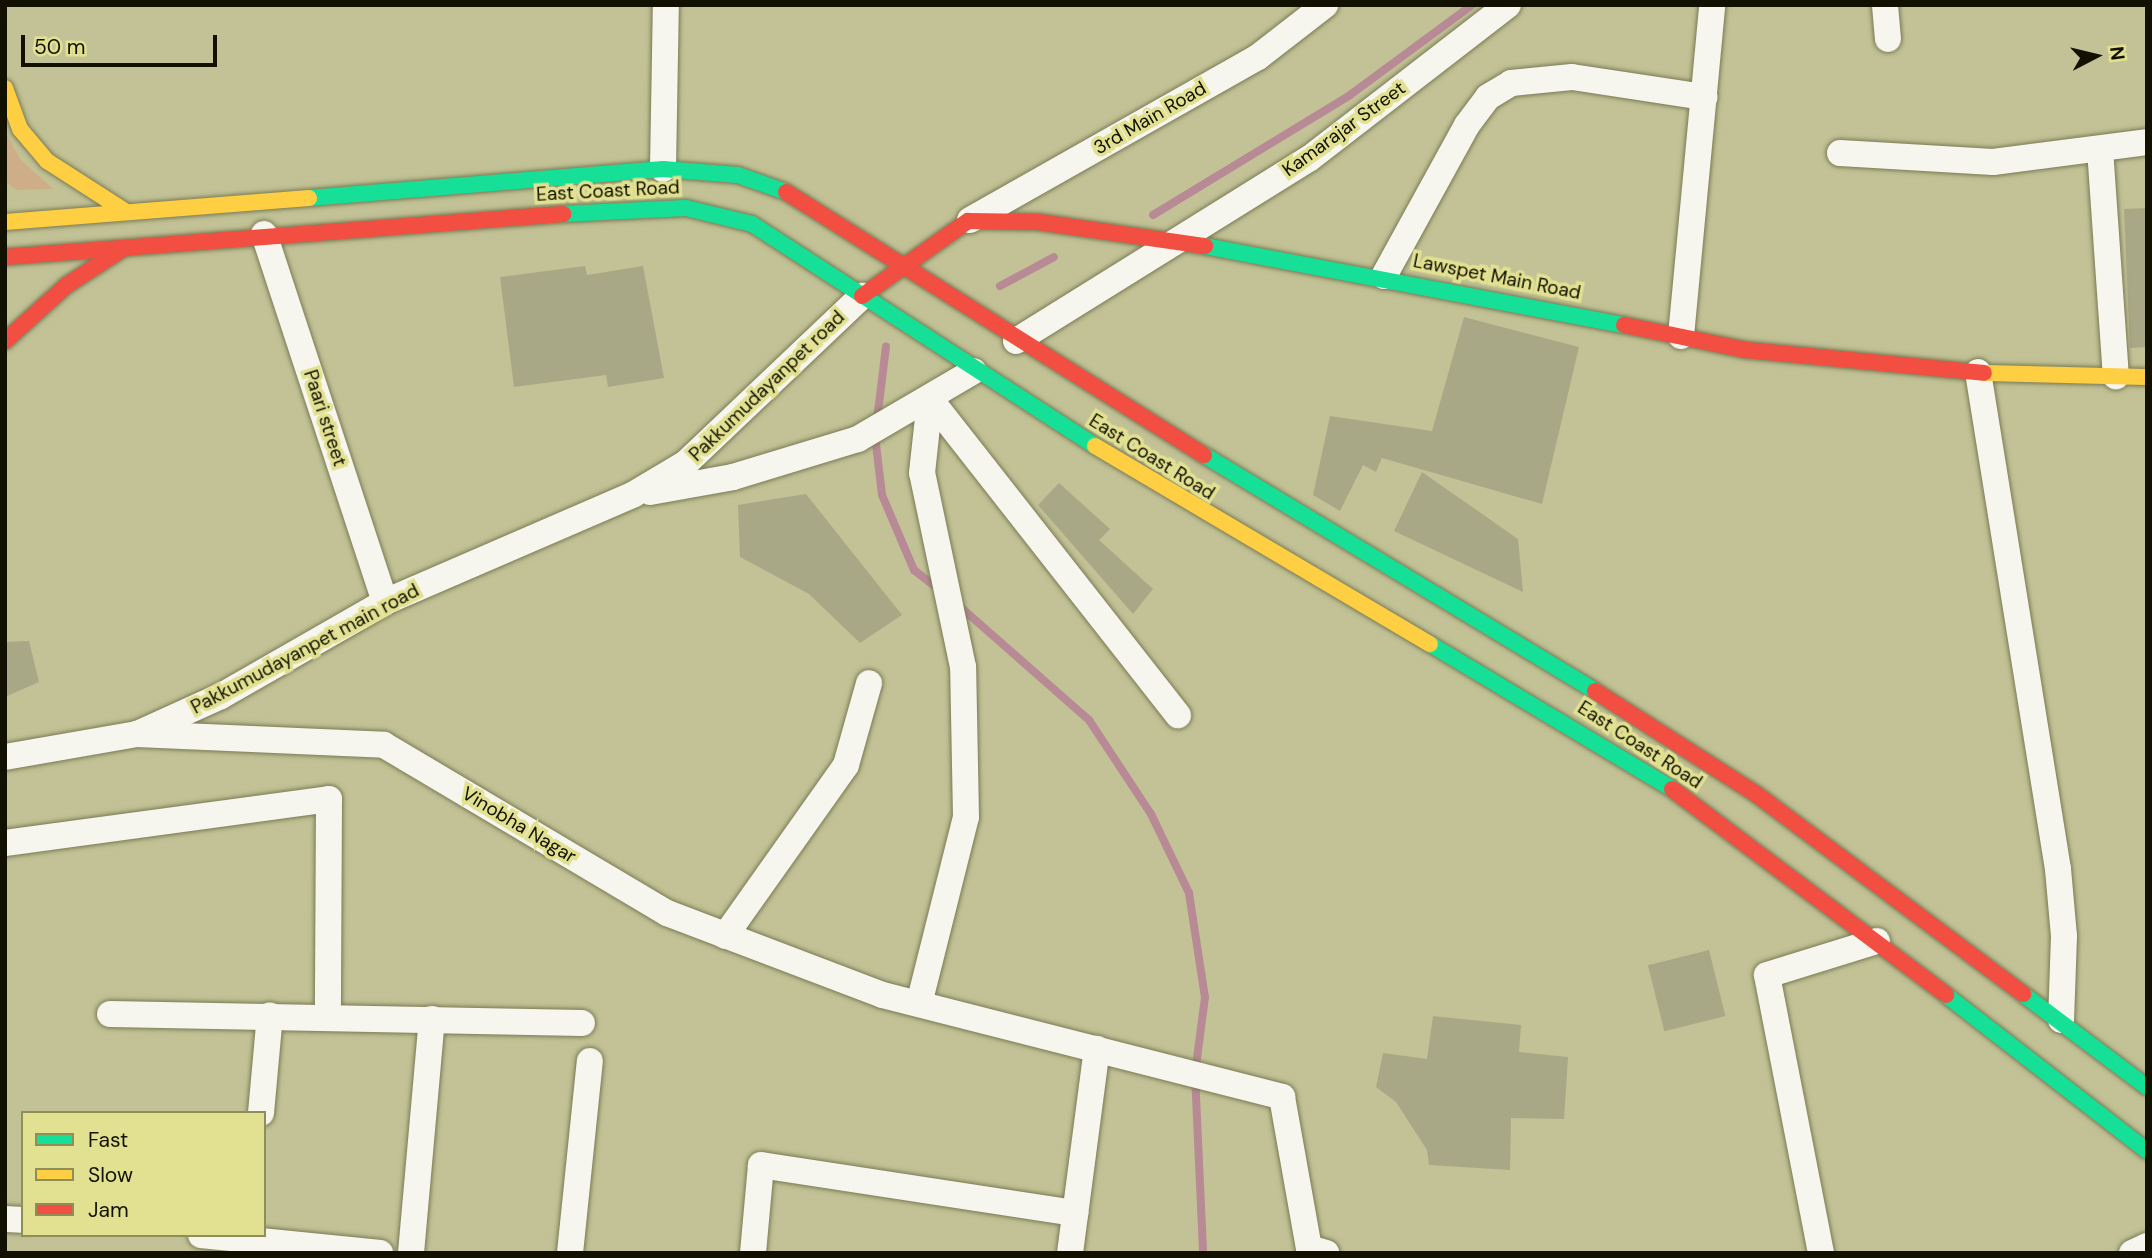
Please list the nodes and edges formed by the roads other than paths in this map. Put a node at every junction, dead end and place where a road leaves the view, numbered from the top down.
1 (666, 5) edge
2 (1325, 5) edge
3 (1508, 5) edge
4 (1712, 5) edge
5 (1885, 5) edge
6 (1888, 39) dead end
7 (5, 88) edge
8 (1704, 97) junction
9 (2147, 142) edge
10 (2100, 149) junction
11 (1840, 153) dead end
12 (663, 169) junction
13 (125, 211) junction
14 (968, 221) junction
15 (5, 222) edge
16 (264, 234) junction
17 (1171, 239) junction
18 (129, 245) junction
19 (5, 257) edge
20 (903, 267) junction
21 (1384, 276) junction
22 (862, 296) junction
23 (1681, 336) junction
24 (5, 341) edge
25 (1016, 341) junction
26 (974, 371) junction
27 (1978, 372) junction
28 (2116, 376) junction
29 (2147, 376) edge
30 (930, 399) junction
31 (634, 494) junction
32 (386, 603) junction
33 (869, 683) dead end
34 (1178, 715) dead end
35 (137, 734) junction
36 (5, 757) edge
37 (5, 843) edge
38 (725, 936) junction
39 (1877, 941) junction
40 (919, 1004) junction
41 (110, 1014) dead end
42 (270, 1015) junction
43 (328, 1016) junction
44 (432, 1019) junction
45 (2061, 1020) junction
46 (582, 1023) dead end
47 (1097, 1049) junction
48 (590, 1060) dead end
49 (2147, 1087) edge
50 (261, 1111) edge
51 (2147, 1151) edge
52 (1075, 1213) junction
53 (215, 1237) edge
54 (250, 1242) edge
55 (2147, 1246) edge
56 (380, 1253) edge
57 (411, 1253) edge
58 (570, 1253) edge
59 (752, 1253) edge
60 (1070, 1253) edge
61 (1326, 1253) edge
62 (1821, 1253) edge
63 (2132, 1253) edge

1 - 12 street
2 - 14 street, 3rd Main Road
3 - 17 street, Kamarajar Street
4 - 8 street
5 - 6 street
7 - 13 main road
8 - 21 street
8 - 23 street
9 - 10 street
10 - 11 street
10 - 28 street
12 - 13 main road, East Coast Road
12 - 20 main road, East Coast Road
13 - 15 main road, East Coast Road
14 - 17 main road, Lawspet Main Road
14 - 20 main road
16 - 18 main road, East Coast Road
16 - 22 main road, East Coast Road
16 - 32 street, Paari street
17 - 21 main road, Lawspet Main Road
17 - 25 street, Kamarajar Street
18 - 19 main road, East Coast Road
18 - 24 main road
20 - 22 main road
20 - 25 main road, East Coast Road
21 - 23 main road, Lawspet Main Road
22 - 26 main road, East Coast Road
22 - 31 street, Pakkumudayanpet road
23 - 27 main road, Lawspet Main Road
25 - 45 main road, East Coast Road
26 - 30 street
26 - 39 main road, East Coast Road
27 - 28 main road, Lawspet Main Road
27 - 45 street
28 - 29 main road, Lawspet Main Road
30 - 31 street
30 - 34 street
30 - 40 street
31 - 32 street, Pakkumudayanpet main road
32 - 35 street, Pakkumudayanpet main road
33 - 38 street
35 - 36 street, Pakkumudayanpet main road
35 - 38 street, Vinobha Nagar
37 - 43 street
38 - 40 street, Vinobha Nagar
39 - 51 main road, East Coast Road
39 - 62 street
40 - 47 street, Vinobha Nagar
41 - 42 street
42 - 43 street
42 - 50 street
43 - 44 street
44 - 46 street
44 - 57 street
45 - 49 main road, East Coast Road
47 - 52 street
47 - 61 street, Vinobha Nagar
48 - 58 street
52 - 59 street
52 - 60 street
53 - 54 street
54 - 56 street
55 - 63 street

